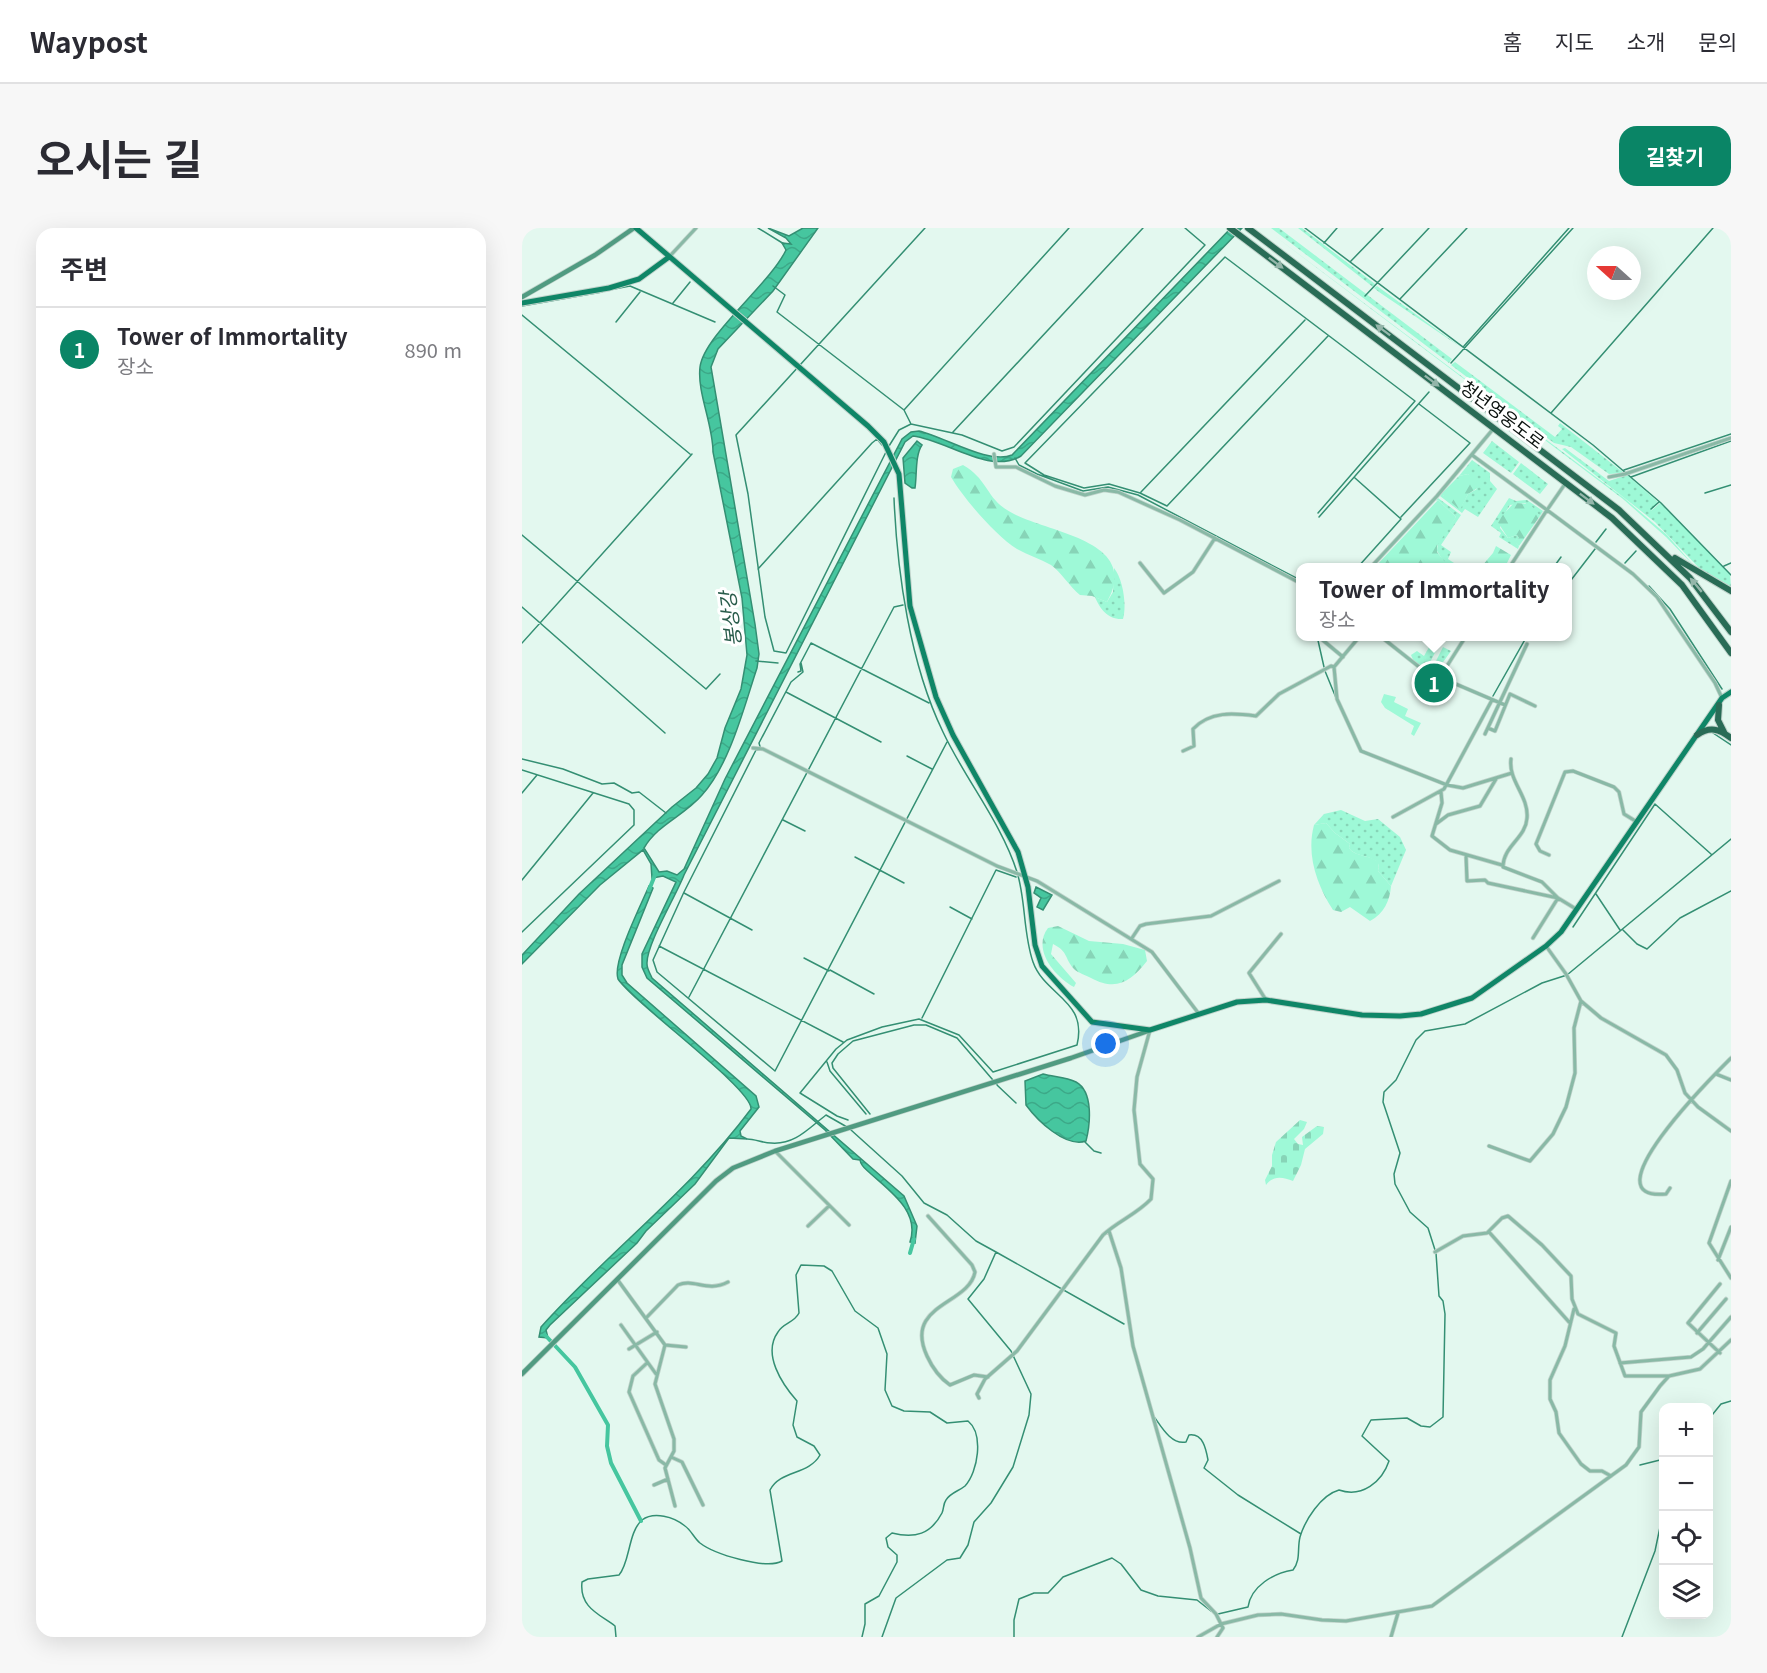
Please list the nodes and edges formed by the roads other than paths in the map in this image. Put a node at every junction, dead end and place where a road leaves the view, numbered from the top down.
1 (696, 228) edge
2 (1230, 228) edge
3 (1248, 228) edge
4 (633, 229) edge
5 (667, 255) junction
6 (522, 297) edge
7 (522, 303) edge
8 (1494, 428) junction
9 (1731, 438) edge
10 (995, 455) dead end
11 (1473, 456) junction
12 (1609, 477) dead end
13 (1566, 483) junction
14 (1547, 510) junction
15 (1215, 538) junction
16 (1656, 543) junction
17 (1140, 563) dead end
18 (1375, 563) edge
19 (1512, 563) edge
20 (1296, 581) edge
21 (1731, 591) edge
22 (1731, 632) edge
23 (1324, 641) edge
24 (1356, 641) edge
25 (1386, 641) edge
26 (1463, 641) edge
27 (1527, 644) dead end
28 (1731, 653) edge
29 (1343, 657) junction
30 (1334, 667) junction
31 (1440, 677) junction
32 (1731, 692) edge
33 (1722, 698) junction
34 (1492, 700) junction
35 (1499, 702) junction
36 (1505, 705) junction
37 (1719, 705) junction
38 (1535, 706) dead end
39 (1488, 728) junction
40 (1724, 733) junction
41 (1485, 734) dead end
42 (1697, 735) junction
43 (1731, 738) edge
44 (753, 748) dead end
45 (1183, 751) dead end
46 (1510, 759) dead end
47 (1512, 773) junction
48 (1496, 778) junction
49 (1447, 784) junction
50 (1441, 792) junction
51 (1393, 817) dead end
52 (1636, 822) junction
53 (1434, 826) junction
54 (1466, 855) junction
55 (1549, 855) dead end
56 (1502, 865) junction
57 (1020, 876) junction
58 (1279, 881) dead end
59 (1558, 898) junction
60 (1577, 910) junction
61 (1281, 934) dead end
62 (1132, 938) junction
63 (1533, 938) dead end
64 (1546, 946) junction
65 (1266, 1000) junction
66 (1581, 1001) junction
67 (1199, 1014) junction
68 (1150, 1030) junction
69 (1731, 1058) edge
70 (1716, 1074) junction
71 (1731, 1080) edge
72 (1691, 1100) junction
73 (1731, 1131) edge
74 (1489, 1146) dead end
75 (775, 1151) junction
76 (1731, 1181) edge
77 (1670, 1188) dead end
78 (829, 1206) junction
79 (928, 1216) dead end
80 (849, 1225) dead end
81 (808, 1226) dead end
82 (1731, 1227) edge
83 (1109, 1229) junction
84 (1489, 1232) junction
85 (1435, 1252) dead end
86 (1718, 1260) junction
87 (1730, 1275) edge
88 (617, 1279) junction
89 (728, 1282) dead end
90 (1720, 1284) dead end
91 (1726, 1299) dead end
92 (1574, 1307) junction
93 (646, 1317) junction
94 (1731, 1317) edge
95 (1570, 1323) junction
96 (621, 1325) dead end
97 (657, 1332) junction
98 (1697, 1333) junction
99 (1731, 1340) edge
100 (1708, 1342) junction
101 (665, 1345) junction
102 (635, 1346) junction
103 (686, 1347) dead end
104 (629, 1349) dead end
105 (1720, 1353) junction
106 (646, 1363) junction
107 (1620, 1363) junction
108 (522, 1374) edge
109 (656, 1374) junction
110 (1669, 1376) junction
111 (988, 1377) junction
112 (979, 1398) dead end
113 (671, 1456) junction
114 (666, 1465) junction
115 (1611, 1476) junction
116 (668, 1479) junction
117 (654, 1485) dead end
118 (703, 1505) dead end
119 (675, 1506) dead end
120 (1398, 1613) junction
121 (1221, 1624) junction
122 (1198, 1637) edge
123 (1216, 1637) edge
124 (1391, 1637) edge

1 - 5 street
2 -> 8 highway, 청년영웅도로
16 -> 3 highway, 청년영웅도로
4 - 5 main road
4 - 6 main road
5 - 7 main road
5 - 57 main road
8 - 11 street
8 - 13 highway, 청년영웅도로
9 - 12 street
10 - 15 street
11 - 14 street
11 - 18 street
13 - 14 street
13 -> 28 highway, 청년영웅도로
14 - 19 street
14 - 33 street
15 - 17 street
15 - 20 street
16 - 21 highway
22 -> 16 highway, 청년영웅도로
23 - 29 street
24 - 29 street
25 - 31 street
26 - 31 street
27 - 35 street
29 - 30 street
30 - 45 street
30 - 49 street
31 - 34 street
32 - 33 main road
33 - 37 main road
34 - 35 street
34 - 49 street
35 - 36 street
35 - 39 street
36 - 38 street
36 - 39 street
37 - 40 highway
37 - 42 main road
39 - 41 street
40 - 42 highway
40 - 43 highway
42 - 52 main road
44 - 57 street
46 - 47 street
47 - 48 street
47 - 56 street
48 - 49 street
48 - 53 street
49 - 50 street
50 - 51 street
50 - 53 street
52 - 55 street
52 - 60 main road
53 - 54 street
54 - 56 street
54 - 59 street
56 - 59 street
57 - 62 street
57 - 68 main road
58 - 62 street
59 - 60 street
59 - 63 street
60 - 64 main road
61 - 65 street
62 - 67 street
64 - 65 main road
64 - 66 street
65 - 67 main road
66 - 72 street
66 - 74 street
67 - 68 main road
68 - 75 main road
68 - 83 street
69 - 70 street
70 - 71 street
70 - 72 street
72 - 73 street
72 - 77 street
75 - 78 street
75 - 88 main road
76 - 86 street
78 - 80 street
78 - 81 street
79 - 111 street
82 - 86 street
83 - 111 street
83 - 121 street
84 - 85 street
84 - 92 street
84 - 95 street
86 - 87 street
88 - 93 street
88 - 108 main road
89 - 93 street
90 - 98 street
91 - 98 street
92 - 95 street
92 - 107 street
93 - 97 street
94 - 100 street
95 - 115 street
96 - 102 street
97 - 101 street
97 - 102 street
98 - 100 street
99 - 105 street
100 - 105 street
100 - 107 street
101 - 103 street
101 - 109 street
102 - 104 street
102 - 106 street
105 - 110 street
106 - 109 street
106 - 114 street
107 - 110 street
109 - 113 street
110 - 115 street
111 - 112 street
113 - 114 street
113 - 118 street
114 - 116 street
115 - 120 street
116 - 117 street
116 - 119 street
120 - 121 street
120 - 124 street
121 - 122 street
121 - 123 street

